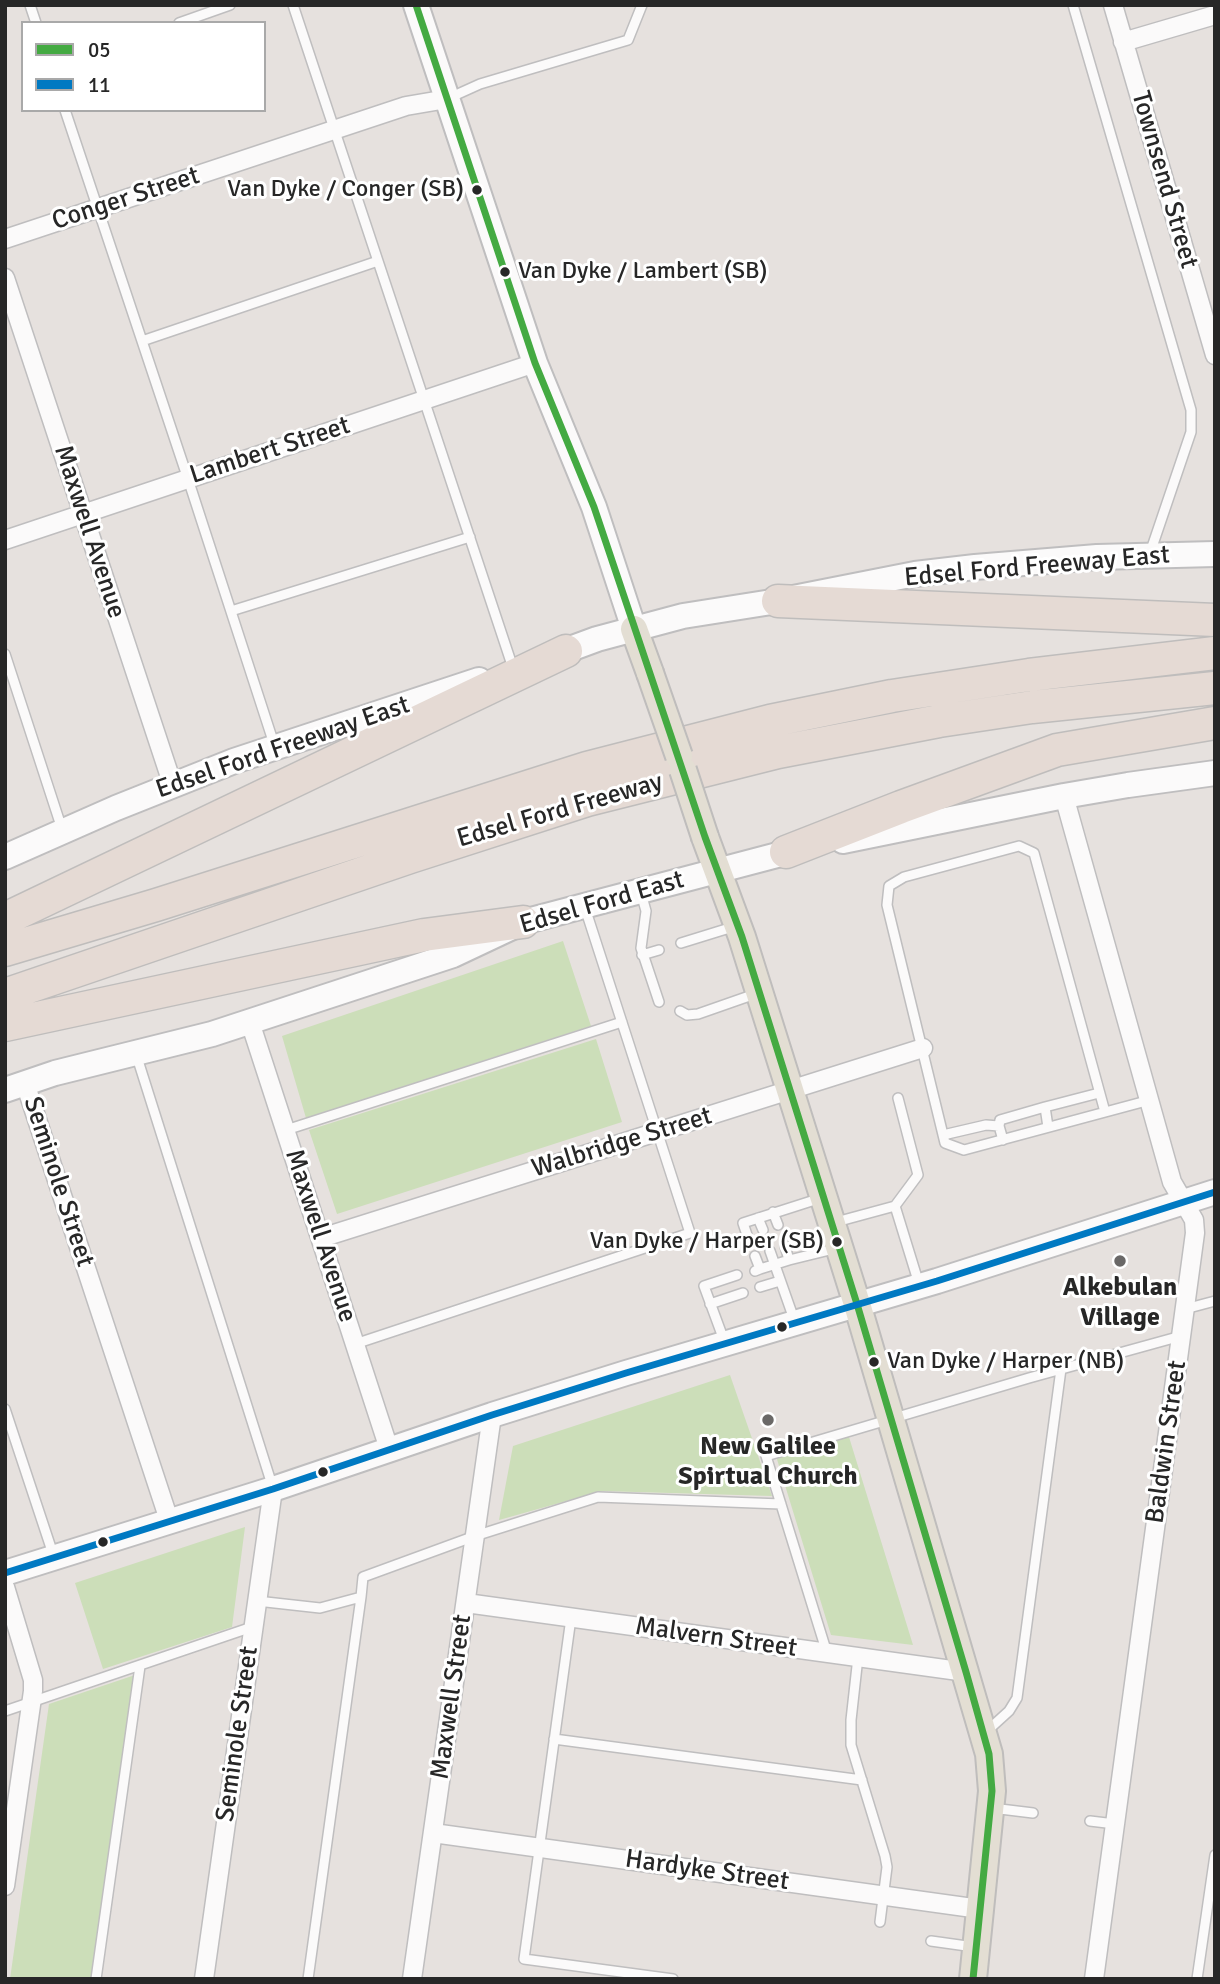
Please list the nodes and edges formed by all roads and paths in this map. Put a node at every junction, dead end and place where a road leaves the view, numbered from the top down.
1 (230, 5) edge
2 (293, 5) edge
3 (416, 5) edge
4 (642, 5) edge
5 (1073, 5) edge
6 (1112, 5) edge
7 (1215, 15) edge
8 (185, 21) edge
9 (1123, 42) junction
10 (447, 99) junction
11 (66, 112) edge
12 (334, 130) junction
13 (98, 208) junction
14 (5, 239) edge
15 (378, 261) junction
16 (5, 278) edge
17 (142, 341) junction
18 (1215, 355) edge
19 (535, 363) junction
20 (425, 400) junction
21 (188, 479) junction
22 (83, 514) junction
23 (470, 537) junction
24 (5, 540) edge
25 (1215, 554) edge
26 (1149, 556) junction
27 (778, 601) junction
28 (231, 611) junction
29 (1215, 620) edge
30 (634, 629) junction
31 (566, 651) junction
32 (1215, 653) edge
33 (5, 654) edge
34 (513, 668) junction
35 (1215, 688) edge
36 (1215, 723) edge
37 (275, 747) junction
38 (1215, 773) edge
39 (173, 786) junction
40 (1064, 796) junction
41 (63, 832) junction
42 (786, 852) junction
43 (5, 857) edge
44 (717, 871) junction
45 (640, 891) junction
46 (585, 906) junction
47 (5, 919) edge
48 (523, 922) junction
49 (738, 926) junction
50 (681, 943) dead end
51 (5, 950) edge
52 (659, 950) dead end
53 (642, 954) junction
54 (760, 993) junction
55 (5, 995) edge
56 (659, 1002) dead end
57 (680, 1011) dead end
58 (250, 1022) junction
59 (622, 1023) junction
60 (5, 1025) edge
61 (923, 1048) junction
62 (135, 1053) junction
63 (15, 1086) edge
64 (790, 1090) junction
65 (1099, 1093) junction
66 (898, 1098) dead end
67 (1150, 1100) junction
68 (1045, 1107) junction
69 (1105, 1112) junction
70 (999, 1126) junction
71 (1048, 1128) junction
72 (286, 1130) junction
73 (656, 1132) junction
74 (943, 1135) junction
75 (1003, 1140) junction
76 (1215, 1192) edge
77 (822, 1197) junction
78 (1183, 1202) junction
79 (895, 1206) junction
80 (773, 1212) junction
81 (758, 1217) junction
82 (778, 1225) dead end
83 (763, 1230) dead end
84 (747, 1235) dead end
85 (835, 1236) junction
86 (321, 1238) junction
87 (785, 1247) dead end
88 (770, 1251) dead end
89 (755, 1256) dead end
90 (789, 1260) junction
91 (774, 1264) junction
92 (737, 1275) dead end
93 (780, 1281) junction
94 (920, 1286) junction
95 (760, 1287) dead end
96 (743, 1293) dead end
97 (1215, 1301) edge
98 (710, 1304) junction
99 (857, 1304) junction
100 (1185, 1309) junction
101 (795, 1323) junction
102 (1181, 1336) junction
103 (725, 1343) junction
104 (355, 1344) junction
105 (1061, 1369) junction
106 (5, 1409) edge
107 (492, 1415) junction
108 (891, 1419) junction
109 (389, 1450) junction
110 (273, 1489) junction
111 (781, 1504) junction
112 (169, 1520) junction
113 (475, 1536) junction
114 (54, 1557) junction
115 (5, 1573) edge
116 (5, 1587) edge
117 (360, 1597) junction
118 (257, 1601) junction
119 (466, 1602) junction
120 (571, 1618) junction
121 (252, 1628) junction
122 (827, 1653) junction
123 (858, 1657) junction
124 (140, 1665) junction
125 (966, 1672) junction
126 (32, 1703) junction
127 (5, 1711) edge
128 (984, 1735) junction
129 (554, 1739) junction
130 (862, 1780) junction
131 (991, 1808) junction
132 (1033, 1813) dead end
133 (1090, 1821) dead end
134 (1115, 1824) junction
135 (433, 1833) junction
136 (539, 1848) junction
137 (1215, 1855) edge
138 (5, 1886) edge
139 (884, 1896) junction
140 (980, 1909) junction
141 (880, 1922) dead end
142 (931, 1941) dead end
143 (976, 1947) junction
144 (96, 1979) edge
145 (204, 1979) edge
146 (308, 1979) edge
147 (412, 1979) edge
148 (673, 1979) edge
149 (973, 1979) edge
150 (1094, 1979) edge
151 (1197, 1979) edge

1 - 8 lane
2 - 12 lane
3 - 10 street
4 - 10 lane
5 - 26 lane
6 - 9 street, Townsend Street
7 - 9 street
9 - 18 street, Townsend Street
10 - 12 street, Conger Street
10 - 19 street
11 - 13 lane
12 - 13 street, Conger Street
12 - 15 lane
13 - 14 street, Conger Street
13 - 17 lane
15 - 17 lane
15 - 20 lane
16 - 22 street, Maxwell Avenue
17 - 21 lane
19 - 20 street, Lambert Street
19 - 30 street
20 - 21 street, Lambert Street
20 - 23 lane
21 - 22 street, Lambert Street
21 - 28 lane
22 - 24 street, Lambert Street
22 - 39 street, Maxwell Avenue
23 - 28 lane
23 - 34 lane
25 - 26 street, Edsel Ford Freeway East
26 - 27 street, Edsel Ford Freeway East
27 - 29 highway
27 - 30 street, Edsel Ford Freeway East
28 - 37 lane
30 - 31 street, Edsel Ford Freeway East
30 - 44 main road, bridge
31 - 34 street, Edsel Ford Freeway East
31 - 47 highway
32 - 51 highway, Edsel Ford Freeway
33 - 41 lane
34 - 37 street, Edsel Ford Freeway East
35 - 55 highway, Edsel Ford Freeway
36 - 42 highway
37 - 39 street, Edsel Ford Freeway East
38 - 40 street, Edsel Ford East
39 - 41 street, Edsel Ford Freeway East
40 - 42 street, Edsel Ford East
40 - 67 street, Baldwin Street
41 - 43 street, Edsel Ford Freeway East
42 - 44 street, Edsel Ford East
44 - 45 street, Edsel Ford East
44 - 49 main road
45 - 46 street, Edsel Ford East
45 - 53 lane
46 - 48 street, Edsel Ford East
46 - 59 lane
48 - 58 street, Edsel Ford East
48 - 60 highway
49 - 50 lane
49 - 54 main road
52 - 53 lane
53 - 56 lane
54 - 57 lane
54 - 64 main road
58 - 62 street, Edsel Ford East
58 - 72 street, Maxwell Avenue
59 - 72 lane
59 - 73 lane
61 - 64 street, Walbridge Street
61 - 65 lane
61 - 74 lane
62 - 63 street, Edsel Ford East
62 - 110 lane
63 - 112 street, Seminole Street
64 - 73 street, Walbridge Street
64 - 77 main road
65 - 68 lane
65 - 69 lane
66 - 79 lane
67 - 69 lane
67 - 78 street, Baldwin Street
68 - 70 lane
68 - 71 lane
69 - 71 lane
70 - 74 lane
70 - 75 lane
71 - 75 lane
72 - 86 street, Maxwell Avenue
73 - 86 street, Walbridge Street
73 - 104 lane
74 - 75 lane
76 - 78 street
77 - 80 lane
77 - 85 main road
78 - 94 street
78 - 100 street, Baldwin Street
79 - 85 lane
79 - 94 lane
80 - 81 lane
80 - 82 lane
81 - 83 lane
81 - 84 lane
85 - 90 lane
85 - 99 main road
86 - 104 street, Maxwell Avenue
87 - 90 lane
88 - 91 lane
89 - 91 lane
90 - 91 lane
91 - 93 lane
92 - 98 lane
93 - 95 lane
93 - 101 lane
94 - 99 street
96 - 98 lane
97 - 100 lane
98 - 103 lane
99 - 101 street
99 - 108 main road
100 - 102 street, Baldwin Street
101 - 103 street
102 - 105 lane
102 - 134 street, Baldwin Street
103 - 107 street
104 - 109 street, Maxwell Avenue
105 - 108 lane
105 - 128 lane
106 - 114 lane
107 - 109 street
107 - 113 street, Maxwell Street
108 - 111 lane
108 - 125 main road
109 - 110 street
110 - 112 street
110 - 118 street, Seminole Street
111 - 113 lane
111 - 122 lane
112 - 114 street
113 - 117 lane
113 - 119 street, Maxwell Street
114 - 115 street
116 - 126 street
117 - 118 lane
117 - 146 lane
118 - 121 street, Seminole Street
119 - 120 street, Malvern Street
119 - 135 street, Maxwell Street
120 - 122 street, Malvern Street
120 - 129 lane
121 - 124 lane
121 - 145 street, Seminole Street
122 - 123 street, Malvern Street
123 - 125 street, Malvern Street
123 - 130 lane
124 - 126 lane
124 - 144 lane
125 - 128 main road
126 - 127 lane
126 - 138 street
128 - 131 main road
129 - 130 lane
129 - 136 lane
130 - 139 lane
131 - 132 lane
131 - 140 main road
133 - 134 lane
134 - 150 street, Baldwin Street
135 - 136 street, Hardyke Street
135 - 147 street, Maxwell Street
136 - 139 street, Hardyke Street
136 - 148 lane
137 - 151 lane
139 - 140 street, Hardyke Street
139 - 141 lane
140 - 143 main road
142 - 143 lane
143 - 149 main road

